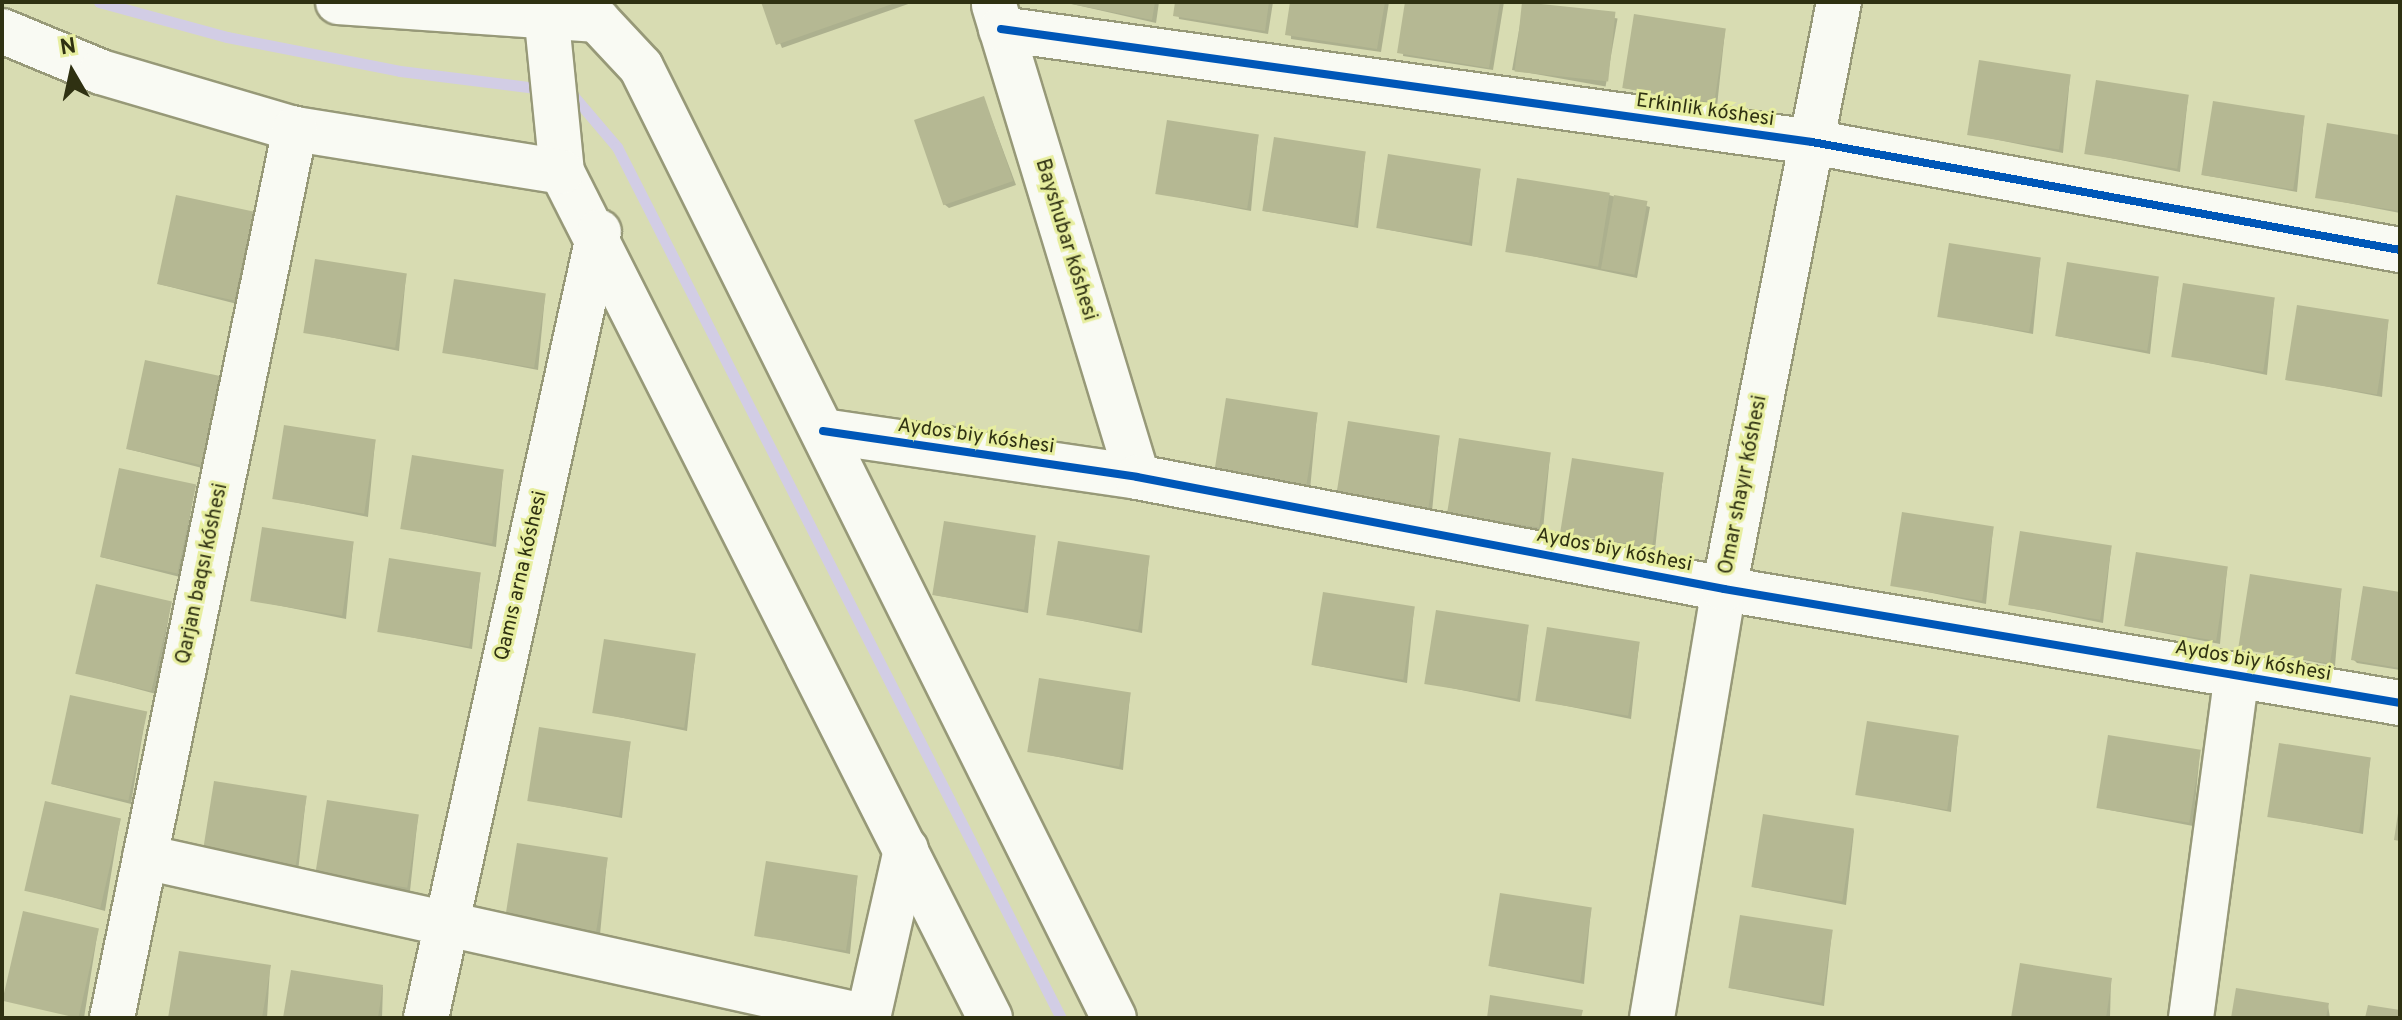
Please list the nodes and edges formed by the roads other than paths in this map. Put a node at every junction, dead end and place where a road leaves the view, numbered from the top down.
1 (338, 2) edge
2 (1839, 2) edge
3 (549, 10) edge
4 (997, 16) edge
5 (2, 31) edge
6 (295, 129) junction
7 (1812, 142) junction
8 (562, 172) junction
9 (599, 232) junction
10 (2400, 250) edge
11 (823, 431) junction
12 (1137, 477) junction
13 (1724, 589) junction
14 (2237, 675) junction
15 (2400, 703) edge
16 (906, 849) junction
17 (145, 857) junction
18 (446, 920) junction
19 (112, 1018) edge
20 (426, 1018) edge
21 (868, 1018) edge
22 (990, 1018) edge
23 (1114, 1018) edge
24 (1652, 1018) edge
25 (2191, 1018) edge

1 - 3 street
2 - 7 street, Omar shayır kóshesi
3 - 8 street
3 - 11 street
4 - 7 street, Erkinlik kóshesi
4 - 12 street, Bayshubar kóshesi
5 - 6 street
6 - 8 street
6 - 17 street, Qarjan baqsı kóshesi
7 - 10 street, Erkinlik kóshesi
7 - 13 street, Omar shayır kóshesi
8 - 9 street
9 - 16 street
9 - 18 street, Qamıs arna kóshesi
11 - 12 street, Aydos biy kóshesi
11 - 23 street
12 - 13 street, Aydos biy kóshesi
13 - 14 street, Aydos biy kóshesi
13 - 24 street, Omar shayır kóshesi
14 - 15 street, Aydos biy kóshesi
14 - 25 street
16 - 21 street
16 - 22 street
17 - 18 street
17 - 19 street, Qarjan baqsı kóshesi
18 - 20 street, Qamıs arna kóshesi
18 - 21 street

